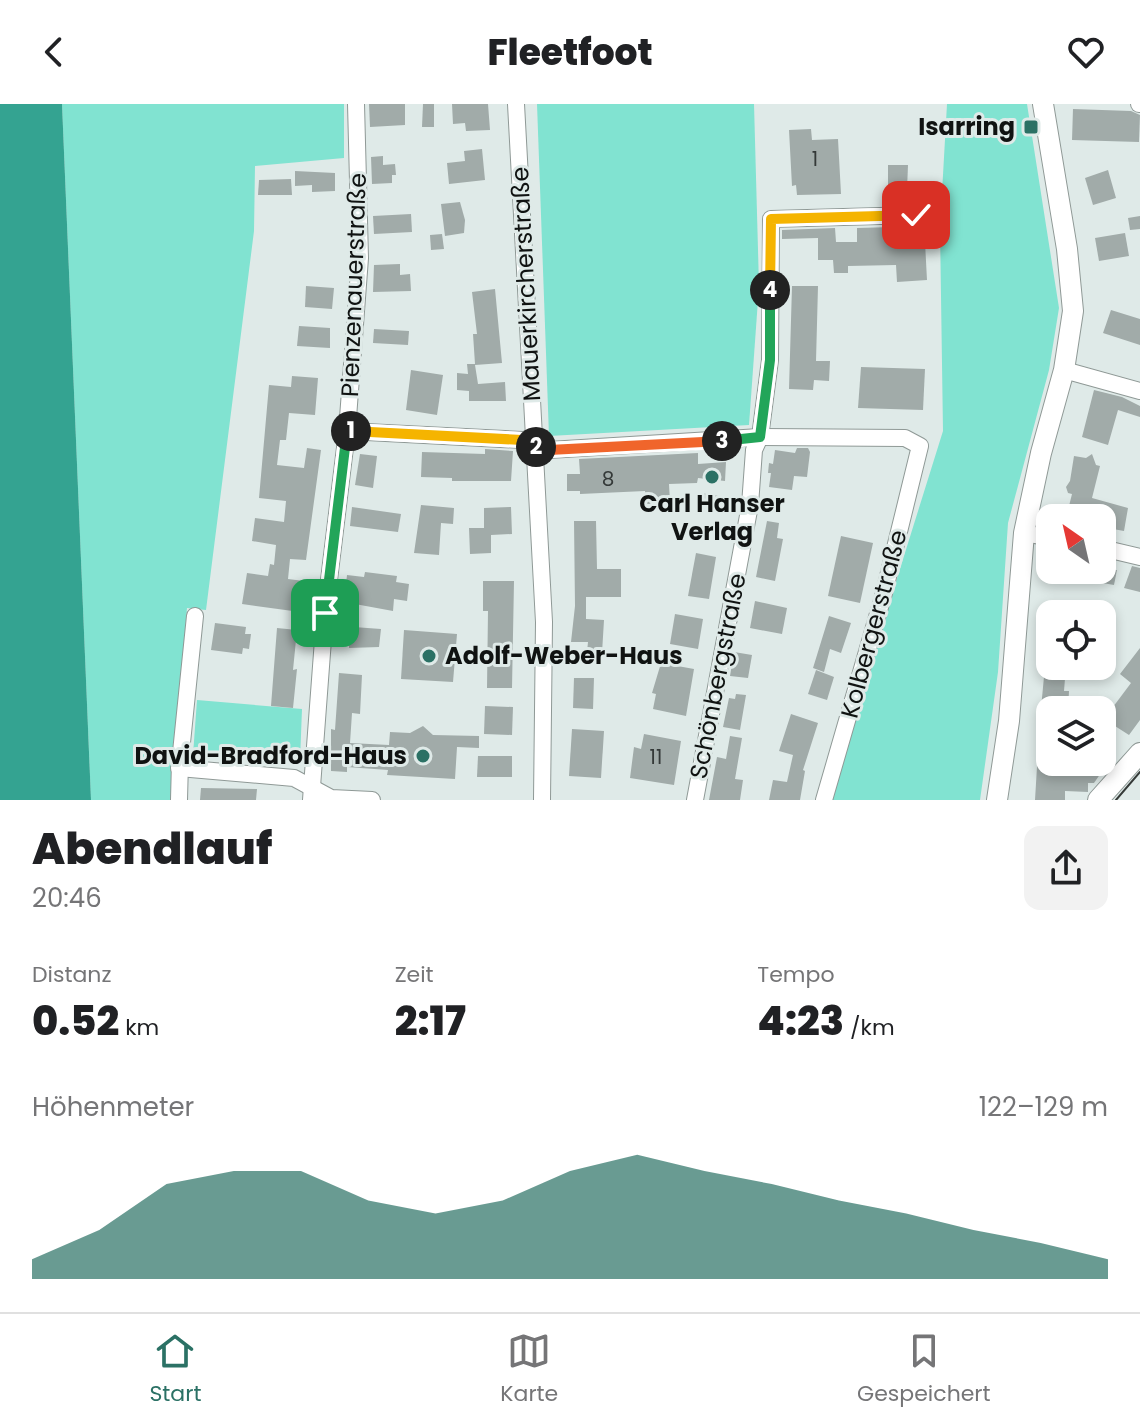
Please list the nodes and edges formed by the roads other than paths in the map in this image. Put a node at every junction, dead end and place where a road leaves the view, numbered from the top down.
1 (356, 104) edge
2 (516, 104) edge
3 (1043, 104) edge
4 (917, 223) dead end
5 (1064, 370) junction
6 (1140, 391) edge
7 (347, 431) junction
8 (760, 437) junction
9 (536, 447) junction
10 (1024, 533) junction
11 (1036, 535) edge
12 (1116, 551) edge
13 (1140, 557) edge
14 (195, 616) dead end
15 (1138, 758) edge
16 (1003, 762) junction
17 (179, 768) junction
18 (312, 794) edge
19 (179, 800) edge
20 (372, 800) edge
21 (542, 800) edge
22 (695, 800) edge
23 (824, 800) edge
24 (997, 800) edge
25 (1005, 800) edge
26 (1098, 800) edge

1 - 7 street, Pienzenauerstraße
2 - 9 street, Mauerkircherstraße
3 - 5 main road
4 - 8 street, Schönbergstraße
5 - 6 street
5 - 10 main road
7 - 9 street
7 - 18 street, Pienzenauerstraße
8 - 9 street
8 - 22 street, Schönbergstraße
8 - 23 street, Kolbergerstraße
9 - 21 street, Mauerkircherstraße
10 - 11 street
10 - 16 main road
12 - 13 street
14 - 17 street
15 - 26 main road
16 - 24 main road
16 - 25 main road
17 - 18 street
17 - 19 street
18 - 20 street

